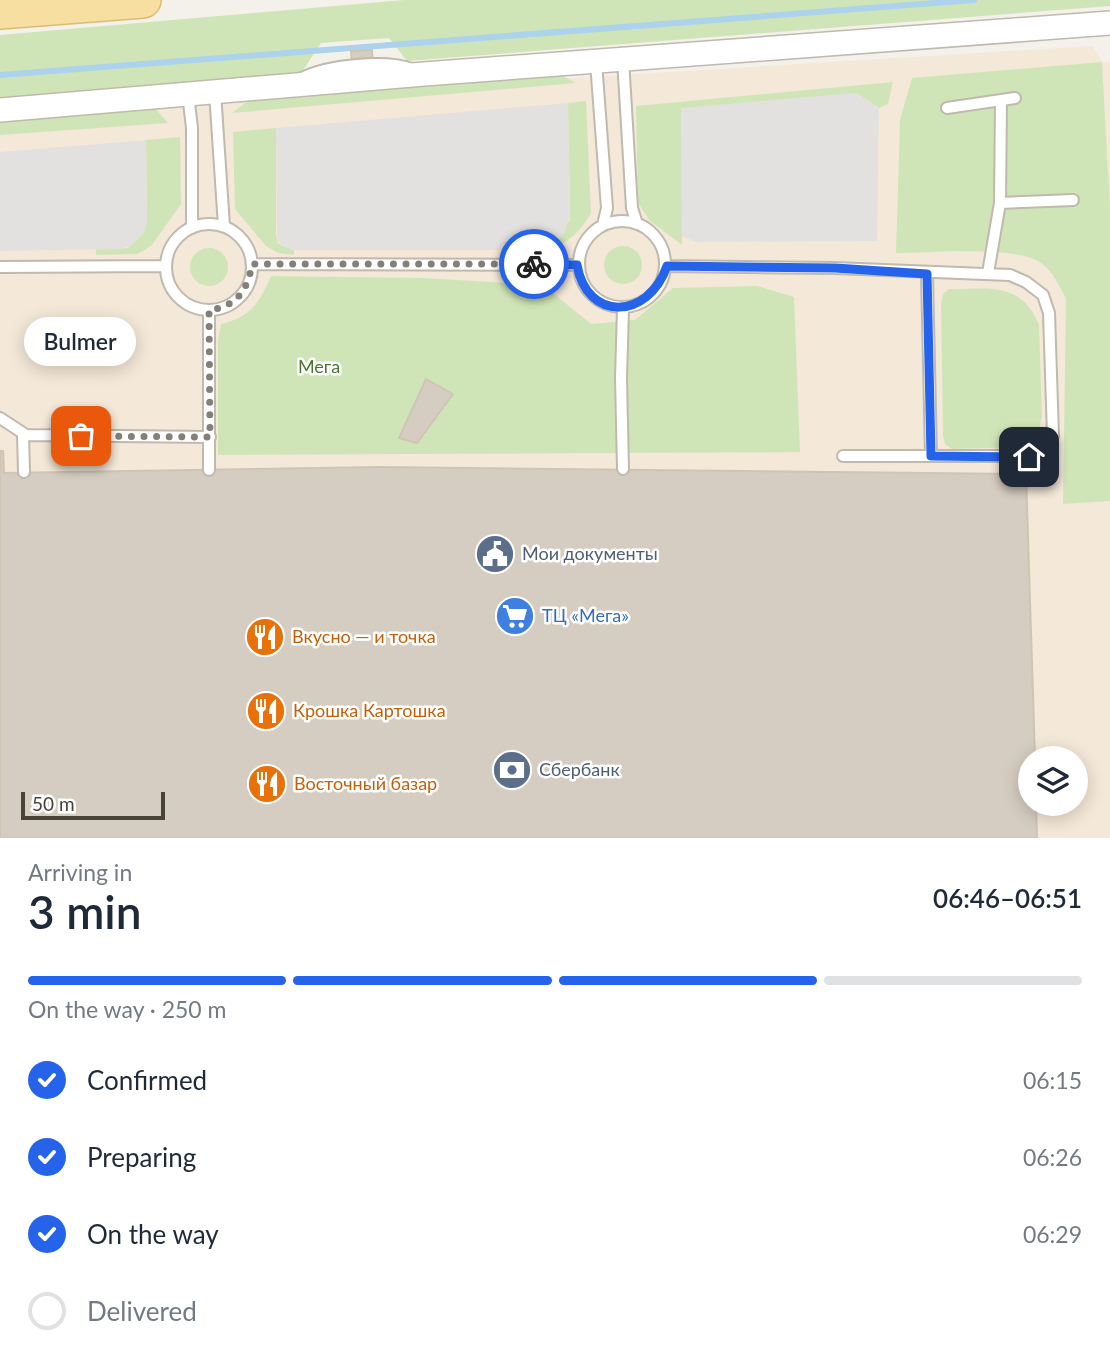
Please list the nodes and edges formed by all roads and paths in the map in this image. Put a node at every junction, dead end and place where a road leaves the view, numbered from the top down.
1 (143, 0) edge
2 (0, 11) edge
3 (1110, 23) edge
4 (624, 59) junction
5 (597, 62) junction
6 (215, 92) junction
7 (188, 94) junction
8 (1014, 98) dead end
9 (1001, 100) junction
10 (947, 108) dead end
11 (0, 110) edge
12 (1073, 200) dead end
13 (1000, 203) junction
14 (637, 224) junction
15 (603, 225) junction
16 (224, 226) junction
17 (192, 228) junction
18 (252, 264) junction
19 (577, 265) junction
20 (165, 266) junction
21 (667, 266) junction
22 (0, 267) edge
23 (988, 273) junction
24 (927, 274) junction
25 (623, 309) junction
26 (209, 310) junction
27 (0, 418) edge
28 (23, 435) junction
29 (210, 437) junction
30 (843, 456) dead end
31 (931, 456) junction
32 (623, 469) dead end
33 (209, 470) dead end
34 (24, 472) dead end

1 - 2 main road
3 - 4 street
4 - 5 street
4 - 14 lane
5 - 6 street
5 - 15 lane
6 - 7 street
6 - 16 lane
7 - 11 street
7 - 17 lane
8 - 9 lane
9 - 10 lane
9 - 13 lane
12 - 13 lane
13 - 23 lane
14 - 15 lane
14 - 21 lane
15 - 19 lane
16 - 17 lane
16 - 18 lane
17 - 20 lane
18 - 19 lane
18 - 26 lane
19 - 25 lane
20 - 22 lane
20 - 26 lane
21 - 24 lane
21 - 25 lane
23 - 24 lane
23 - 31 lane
24 - 31 lane
25 - 32 lane
26 - 29 lane
27 - 28 lane
28 - 29 lane
28 - 34 lane
29 - 33 lane
30 - 31 lane

